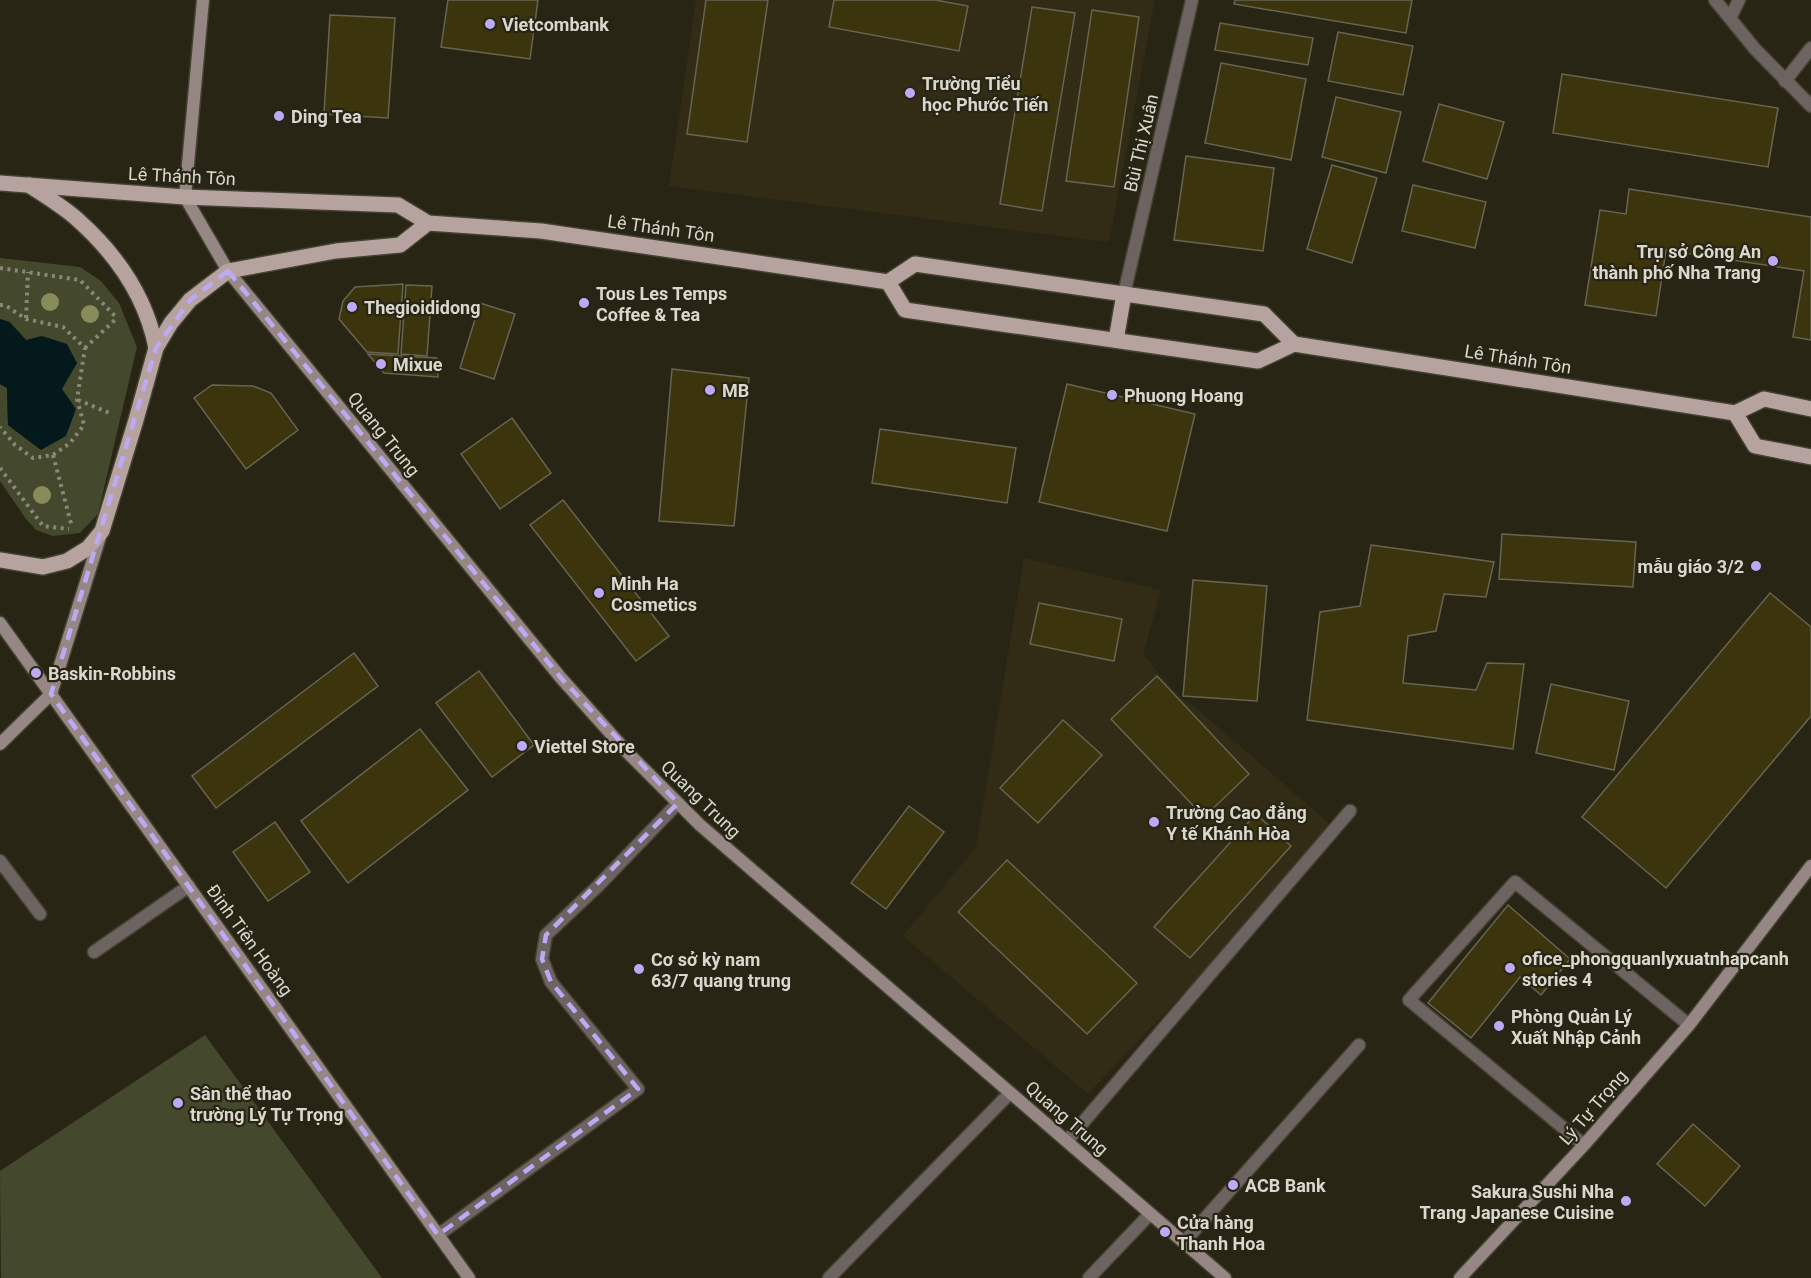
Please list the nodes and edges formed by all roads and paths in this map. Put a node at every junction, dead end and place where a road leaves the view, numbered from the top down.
1 (203, 0) edge
2 (1192, 0) edge
3 (1715, 0) edge
4 (1739, 0) edge
5 (1730, 18) junction
6 (1811, 48) edge
7 (1785, 81) junction
8 (1811, 106) edge
9 (0, 183) edge
10 (28, 185) junction
11 (185, 196) junction
12 (428, 223) junction
13 (0, 268) edge
14 (228, 271) junction
15 (28, 272) junction
16 (888, 282) junction
17 (1124, 294) junction
18 (0, 305) edge
19 (117, 318) junction
20 (26, 319) junction
21 (120, 326) dead end
22 (1116, 340) junction
23 (1294, 344) junction
24 (85, 348) junction
25 (156, 348) junction
26 (77, 399) junction
27 (118, 406) dead end
28 (1811, 409) edge
29 (1735, 412) junction
30 (0, 427) edge
31 (53, 455) junction
32 (1811, 457) edge
33 (0, 468) edge
34 (79, 523) dead end
35 (72, 530) junction
36 (102, 531) junction
37 (0, 560) edge
38 (0, 623) edge
39 (51, 694) junction
40 (0, 744) edge
41 (678, 803) junction
42 (1350, 812) dead end
43 (0, 861) edge
44 (1811, 866) edge
45 (189, 886) junction
46 (40, 914) dead end
47 (94, 952) dead end
48 (1689, 1025) junction
49 (1359, 1045) dead end
50 (1010, 1093) junction
51 (1066, 1141) junction
52 (1584, 1145) junction
53 (1150, 1214) junction
54 (438, 1234) junction
55 (1184, 1242) junction
56 (469, 1278) edge
57 (829, 1278) edge
58 (1089, 1278) edge
59 (1225, 1278) edge
60 (1460, 1278) edge

1 - 11 street
2 - 17 street, Bùi Thị Xuân
3 - 5 street
4 - 5 street
5 - 7 street
6 - 7 street
7 - 8 street
9 - 10 main road, Lê Thánh Tôn
10 - 11 main road, Lê Thánh Tôn
10 - 25 main road
11 - 12 main road, Lê Thánh Tôn
11 - 14 street, Quang Trung
12 - 14 main road
12 - 16 main road, Lê Thánh Tôn
13 - 15 path
14 - 25 main road
14 - 41 street, Quang Trung
15 - 19 path
15 - 20 path
16 - 17 main road
16 - 22 main road
17 - 22 main road
17 - 23 main road
18 - 20 path
19 - 21 path
19 - 24 path
20 - 24 path
22 - 23 main road
23 - 29 main road, Lê Thánh Tôn
24 - 26 path
25 - 36 main road
26 - 27 path
26 - 31 path
28 - 29 main road
29 - 32 main road
30 - 31 path
31 - 35 path
33 - 35 path
34 - 35 path
36 - 37 main road
36 - 39 street
38 - 39 street, Đinh Tiên Hoàng
39 - 40 street
39 - 45 street, Đinh Tiên Hoàng
41 - 50 street, Quang Trung
41 - 54 street
42 - 51 street
43 - 46 street
44 - 48 street, Lý Tự Trọng
45 - 47 street
45 - 54 street, Đinh Tiên Hoàng
48 - 52 street, Lý Tự Trọng
48 - 52 street
49 - 55 street
50 - 51 street, Quang Trung
50 - 57 street
51 - 53 street, Quang Trung
52 - 60 street, Lý Tự Trọng
53 - 55 street, Quang Trung
53 - 58 street
54 - 56 street, Đinh Tiên Hoàng
55 - 59 street, Quang Trung

